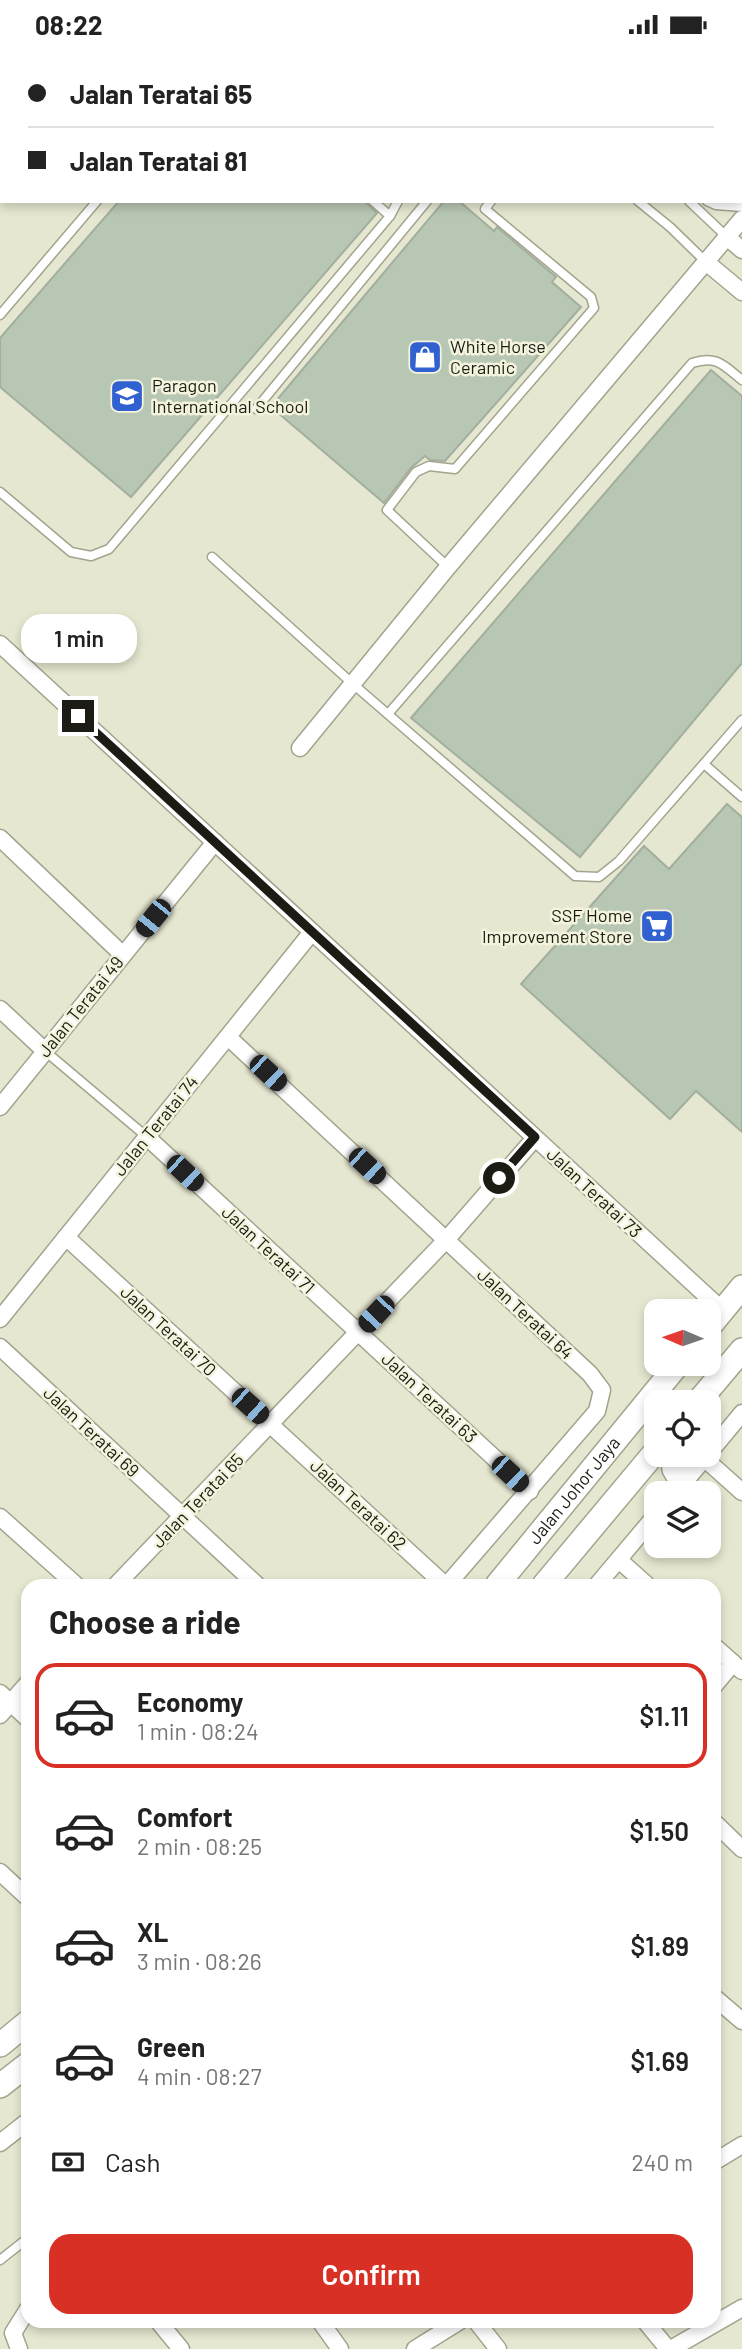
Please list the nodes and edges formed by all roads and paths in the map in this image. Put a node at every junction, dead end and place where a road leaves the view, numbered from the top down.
1 (95, 203) edge
2 (375, 203) edge
3 (397, 203) edge
4 (425, 203) edge
5 (490, 203) edge
6 (640, 203) edge
7 (691, 203) edge
8 (712, 203) edge
9 (742, 207) edge
10 (390, 216) junction
11 (742, 219) edge
12 (727, 237) junction
13 (742, 250) edge
14 (706, 262) junction
15 (742, 292) edge
16 (0, 315) edge
17 (742, 380) edge
18 (256, 409) dead end
19 (0, 492) edge
20 (212, 557) dead end
21 (448, 566) junction
22 (0, 644) edge
23 (353, 684) junction
24 (388, 714) junction
25 (742, 720) edge
26 (300, 748) dead end
27 (704, 764) junction
28 (742, 797) edge
29 (0, 838) edge
30 (215, 842) junction
31 (312, 932) junction
32 (123, 955) junction
33 (0, 1009) edge
34 (228, 1037) junction
35 (45, 1051) junction
36 (0, 1107) edge
37 (147, 1137) junction
38 (535, 1137) junction
39 (66, 1237) junction
40 (446, 1240) junction
41 (742, 1287) edge
42 (695, 1299) edge
43 (721, 1312) edge
44 (0, 1319) edge
45 (358, 1333) junction
46 (0, 1347) edge
47 (742, 1350) edge
48 (668, 1376) edge
49 (708, 1390) edge
50 (742, 1413) edge
51 (270, 1425) junction
52 (721, 1438) edge
53 (644, 1465) edge
54 (697, 1467) edge
55 (718, 1467) edge
56 (685, 1481) edge
57 (530, 1491) junction
58 (742, 1492) edge
59 (182, 1516) junction
60 (0, 1517) edge
61 (644, 1530) edge
62 (619, 1560) junction
63 (69, 1579) edge
64 (122, 1579) edge
65 (250, 1579) edge
66 (439, 1579) edge
67 (451, 1579) edge
68 (501, 1579) edge
69 (549, 1579) edge
70 (602, 1579) edge
71 (641, 1579) edge
72 (721, 1652) edge
73 (738, 1667) edge
74 (721, 1680) edge
75 (21, 1689) edge
76 (4, 1703) edge
77 (21, 1714) edge
78 (721, 1829) edge
79 (742, 1849) edge
80 (0, 1872) edge
81 (21, 1892) edge
82 (721, 2003) edge
83 (742, 2021) edge
84 (21, 2028) edge
85 (0, 2045) edge
86 (21, 2070) edge
87 (0, 2086) edge
88 (21, 2127) edge
89 (0, 2143) edge
90 (742, 2145) edge
91 (721, 2158) edge
92 (21, 2244) edge
93 (0, 2260) edge
94 (742, 2308) edge
95 (21, 2320) edge
96 (721, 2320) edge
97 (164, 2328) edge
98 (325, 2328) edge
99 (449, 2328) edge
100 (482, 2328) edge
101 (651, 2328) edge
102 (706, 2328) edge
103 (19, 2349) edge
104 (181, 2349) edge
105 (340, 2349) edge
106 (415, 2349) edge
107 (498, 2349) edge
108 (669, 2349) edge

1 - 16 lane
2 - 10 lane
3 - 10 lane
4 - 18 lane
5 - 21 lane
6 - 14 lane
7 - 12 lane
8 - 9 lane
10 - 19 lane
11 - 12 street
12 - 13 street
12 - 14 street
14 - 15 street
14 - 21 street
17 - 24 lane
20 - 23 lane
21 - 23 street
22 - 30 street, Jalan Teratai 73
23 - 24 lane
23 - 26 street
24 - 27 lane
25 - 27 lane
27 - 28 lane
29 - 32 street
30 - 31 street, Jalan Teratai 73
30 - 32 street, Jalan Teratai 49
31 - 34 street, Jalan Teratai 74
31 - 38 street, Jalan Teratai 73
32 - 35 street, Jalan Teratai 49
33 - 35 street
34 - 37 street, Jalan Teratai 74
34 - 40 street, Jalan Teratai 64
35 - 36 street, Jalan Teratai 49
35 - 37 lane
37 - 39 street, Jalan Teratai 74
37 - 45 street, Jalan Teratai 71
38 - 40 street, Jalan Teratai 65
38 - 42 street, Jalan Teratai 73
39 - 44 street, Jalan Teratai 74
39 - 51 street, Jalan Teratai 70
40 - 45 street, Jalan Teratai 65
40 - 57 street, Jalan Teratai 64
41 - 43 main road
45 - 51 street, Jalan Teratai 65
45 - 57 street, Jalan Teratai 63
46 - 59 street, Jalan Teratai 69
47 - 49 main road
48 - 68 main road, Jalan Johor Jaya
50 - 52 street
51 - 59 street, Jalan Teratai 65
51 - 66 street, Jalan Teratai 62
53 - 69 main road, Jalan Johor Jaya
54 - 56 street
55 - 58 street
57 - 67 street
59 - 64 street, Jalan Teratai 65
59 - 65 street, Jalan Teratai 69
60 - 63 street
61 - 62 street
62 - 70 street
62 - 71 street
72 - 73 street
73 - 74 street
75 - 76 street
76 - 77 street
78 - 79 street
80 - 81 street
82 - 83 street
84 - 85 main road
86 - 87 main road
88 - 89 street
90 - 91 street
92 - 93 lane
94 - 96 street
95 - 103 street
97 - 104 street
98 - 105 street
99 - 106 street
100 - 107 street
101 - 108 street
102 - 108 street

